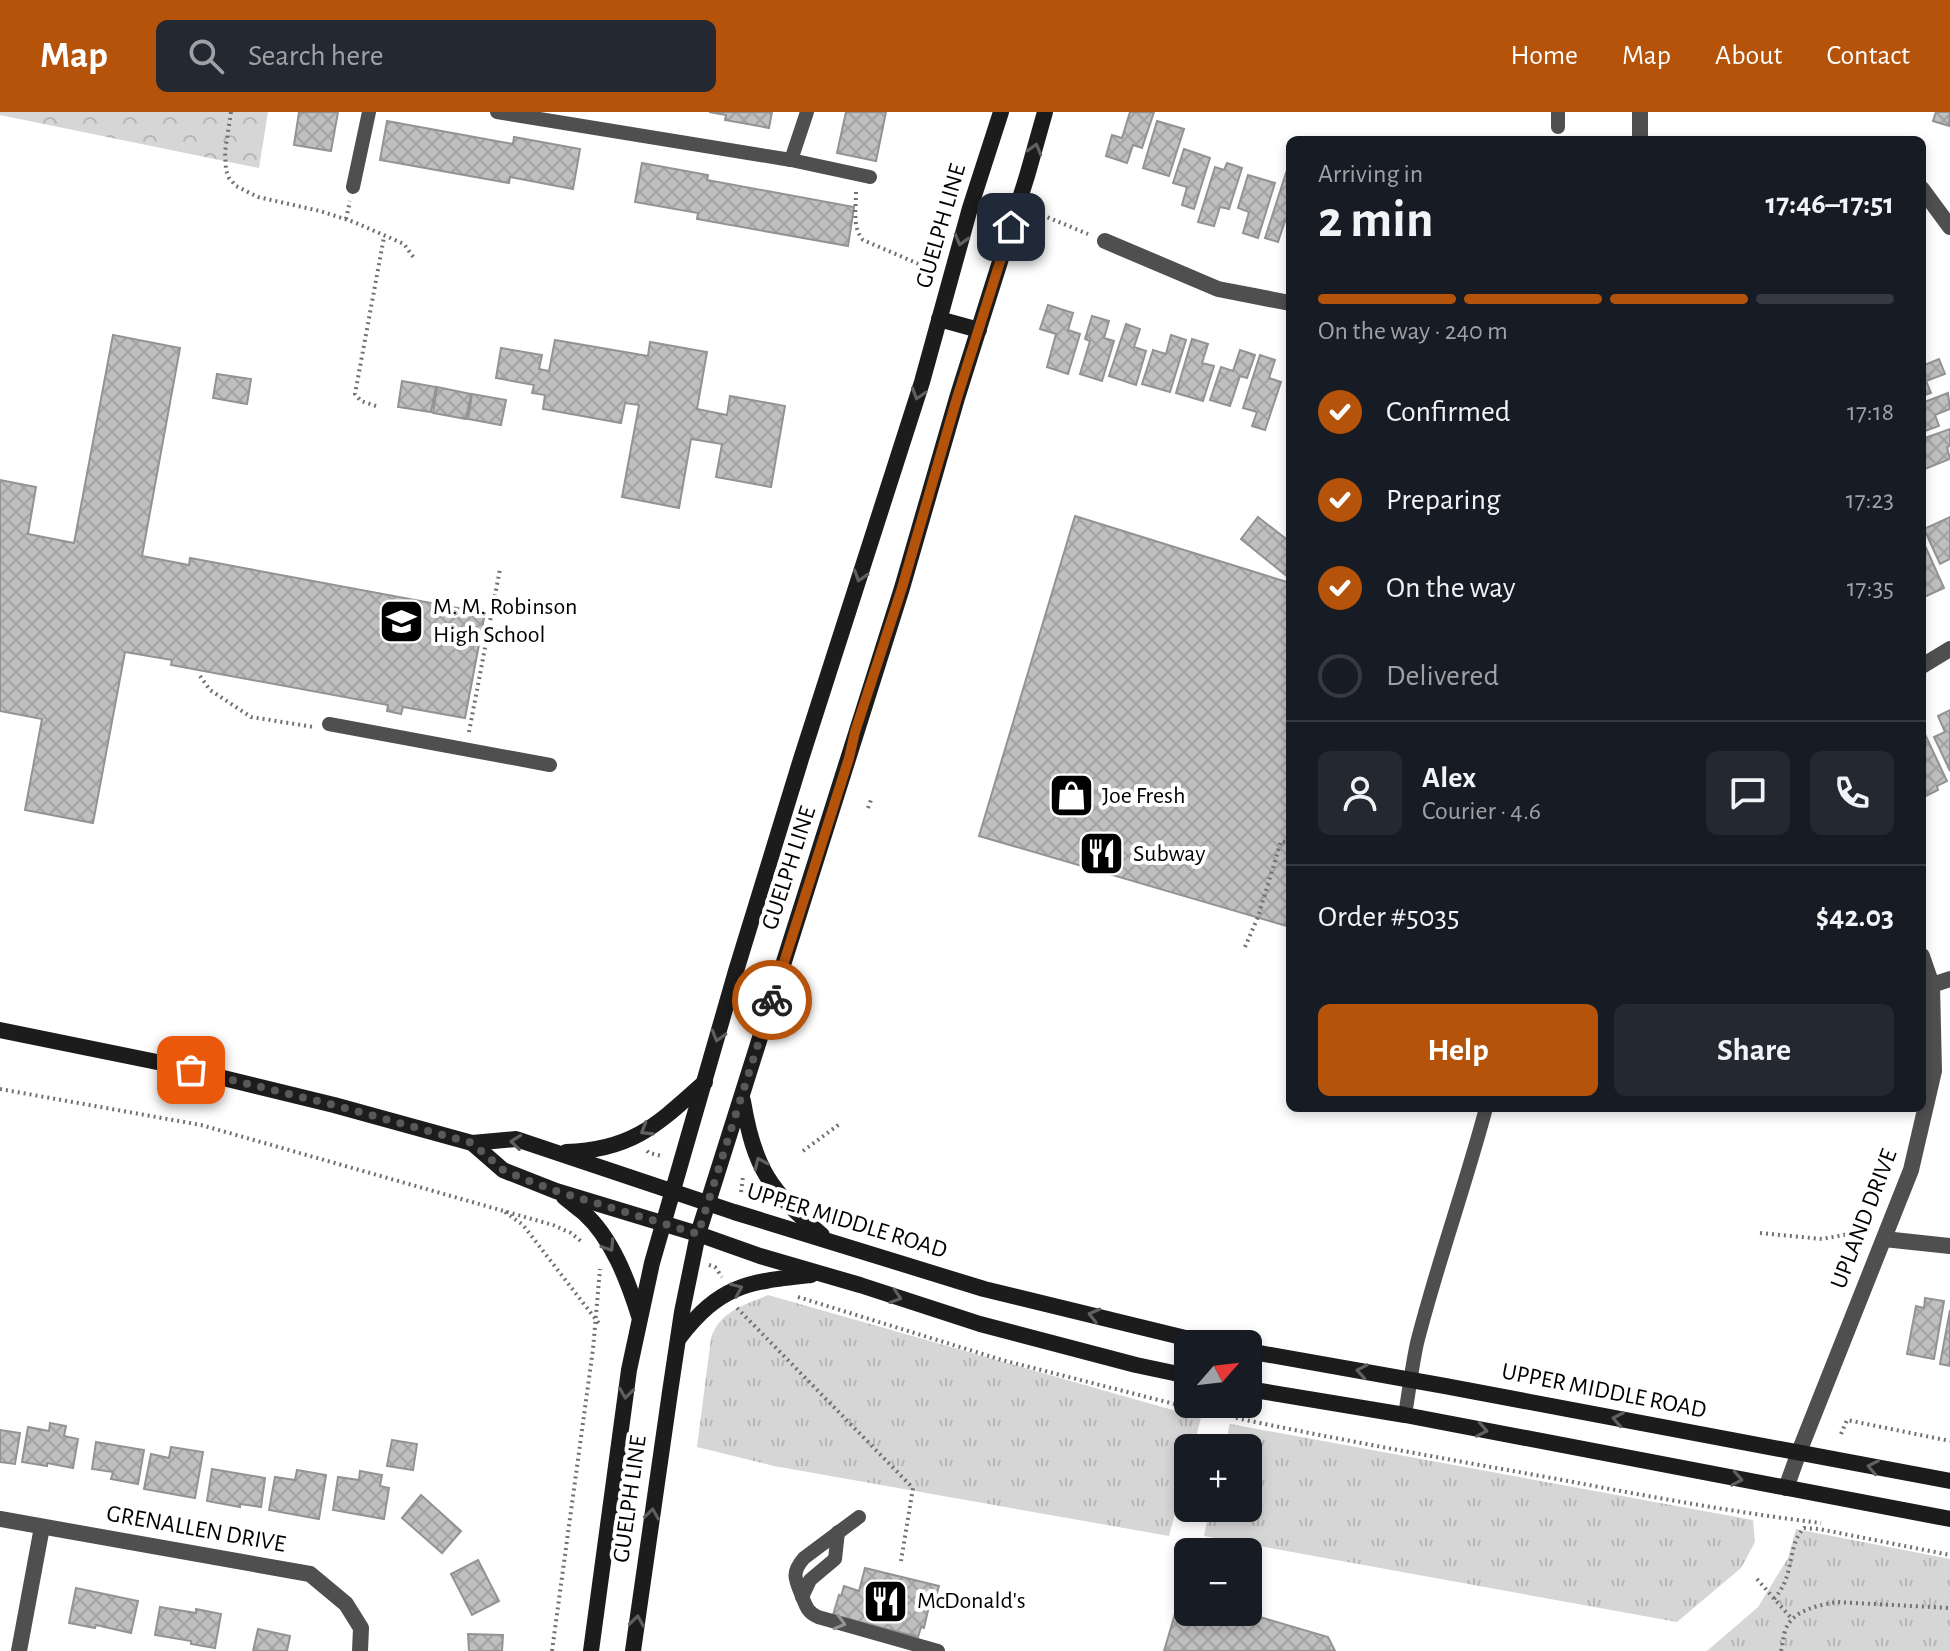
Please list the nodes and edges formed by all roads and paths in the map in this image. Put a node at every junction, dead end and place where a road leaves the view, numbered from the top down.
1 (231, 112) edge
2 (369, 112) edge
3 (497, 112) edge
4 (807, 112) edge
5 (1001, 112) edge
6 (1045, 112) edge
7 (1640, 112) edge
8 (1640, 136) edge
9 (791, 160) junction
10 (863, 176) joint
11 (353, 187) dead end
12 (1926, 194) edge
13 (1042, 215) dead end
14 (1950, 227) edge
15 (384, 237) junction
16 (1105, 241) joint
17 (414, 258) dead end
18 (928, 268) dead end
19 (1286, 302) edge
20 (939, 319) junction
21 (979, 330) junction
22 (376, 406) dead end
23 (500, 569) dead end
24 (1950, 649) edge
25 (1926, 664) edge
26 (200, 676) dead end
27 (329, 724) joint
28 (465, 749) junction
29 (550, 765) dead end
30 (871, 800) dead end
31 (868, 808) dead end
32 (1286, 842) edge
33 (1245, 947) dead end
34 (1926, 968) edge
35 (1950, 979) edge
36 (1932, 985) junction
37 (0, 1030) edge
38 (706, 1081) junction
39 (0, 1089) edge
40 (742, 1098) junction
41 (1926, 1105) edge
42 (1485, 1112) edge
43 (1924, 1112) edge
44 (841, 1123) dead end
45 (472, 1143) junction
46 (644, 1145) dead end
47 (803, 1151) dead end
48 (558, 1152) junction
49 (649, 1153) junction
50 (662, 1156) dead end
51 (646, 1163) dead end
52 (750, 1174) dead end
53 (731, 1175) dead end
54 (743, 1177) junction
55 (556, 1191) junction
56 (673, 1191) junction
57 (741, 1192) dead end
58 (707, 1203) junction
59 (501, 1209) junction
60 (663, 1225) junction
61 (1860, 1232) dead end
62 (1760, 1233) dead end
63 (698, 1234) junction
64 (1884, 1239) junction
65 (829, 1241) junction
66 (583, 1243) dead end
67 (1950, 1246) edge
68 (597, 1261) dead end
69 (715, 1267) dead end
70 (822, 1274) junction
71 (724, 1279) dead end
72 (799, 1297) dead end
73 (738, 1310) dead end
74 (639, 1316) junction
75 (596, 1320) junction
76 (601, 1326) dead end
77 (1174, 1335) edge
78 (679, 1339) junction
79 (1262, 1353) edge
80 (1174, 1373) edge
81 (1412, 1380) junction
82 (1262, 1391) edge
83 (1174, 1404) edge
84 (1405, 1415) junction
85 (1236, 1418) dead end
86 (1841, 1434) dead end
87 (1950, 1441) edge
88 (1799, 1452) junction
89 (1950, 1481) edge
90 (1786, 1488) junction
91 (1825, 1512) dead end
92 (859, 1517) dead end
93 (0, 1519) edge
94 (1950, 1519) edge
95 (1821, 1523) junction
96 (42, 1527) junction
97 (1819, 1529) junction
98 (838, 1532) junction
99 (1950, 1555) edge
100 (901, 1561) dead end
101 (1757, 1579) dead end
102 (802, 1597) junction
103 (1774, 1599) junction
104 (1950, 1608) edge
105 (1792, 1619) junction
106 (19, 1651) edge
107 (360, 1651) edge
108 (552, 1651) edge
109 (591, 1651) edge
110 (633, 1651) edge
111 (938, 1651) edge
112 (1781, 1651) edge

1 - 15 path
2 - 11 lane
3 - 9 lane
4 - 9 lane
5 -> 20 main road, GUELPH LINE
21 -> 6 main road, GUELPH LINE
7 - 8 street
9 - 10 lane
10 - 18 path
12 - 14 street
13 - 16 path
15 - 17 path
15 - 22 path
16 - 19 street
20 - 21 main road
20 -> 38 main road, GUELPH LINE
21 - 40 main road, GUELPH LINE
23 - 28 path
24 - 25 street
26 - 27 path
27 - 28 lane
28 - 29 lane
30 - 31 path
32 - 33 path
34 - 36 street, UPLAND DRIVE
35 - 36 street
36 - 41 street, UPLAND DRIVE
37 - 45 main road, UPPER MIDDLE ROAD
38 -> 48 main road
38 - 56 main road, GUELPH LINE
39 - 59 path
40 - 58 main road, GUELPH LINE
65 -> 40 main road
42 - 81 lane
43 - 64 street, UPLAND DRIVE
44 - 47 path
48 -> 45 main road, UPPER MIDDLE ROAD
45 - 55 main road, UPPER MIDDLE ROAD
46 - 49 path
48 - 56 main road, UPPER MIDDLE ROAD
49 - 50 path
49 - 51 path
52 - 54 path
53 - 54 path
54 - 57 path
55 - 60 main road, UPPER MIDDLE ROAD
55 -> 74 main road
56 - 58 main road, UPPER MIDDLE ROAD
56 - 60 main road, GUELPH LINE
58 - 63 main road, GUELPH LINE
58 - 65 main road, UPPER MIDDLE ROAD
59 - 66 path
59 - 75 path
60 - 63 main road, UPPER MIDDLE ROAD
60 - 74 main road, GUELPH LINE
61 - 62 path
63 - 70 main road, UPPER MIDDLE ROAD
63 - 78 main road, GUELPH LINE
64 - 67 street
64 - 88 street, UPLAND DRIVE
77 -> 65 main road, UPPER MIDDLE ROAD
68 - 75 path
69 - 71 path
78 -> 70 main road
70 -> 80 main road, UPPER MIDDLE ROAD
72 - 83 path
73 - 100 path
74 -> 109 main road, GUELPH LINE
75 - 76 path
75 - 108 path
110 -> 78 main road, GUELPH LINE
81 -> 79 main road, UPPER MIDDLE ROAD
81 - 84 lane
88 -> 81 main road, UPPER MIDDLE ROAD
82 - 84 main road
84 -> 90 main road
85 - 95 path
86 - 87 path
89 -> 88 main road, UPPER MIDDLE ROAD
88 - 90 street, UPLAND DRIVE
90 - 94 main road
91 - 95 path
92 - 98 lane
93 - 96 street, GRENALLEN DRIVE
95 - 97 path
96 - 106 street
96 - 107 street, GRENALLEN DRIVE
97 - 99 path
97 - 103 path
98 - 102 lane
98 - 102 lane
101 - 103 path
102 -> 111 lane
103 - 105 path
104 - 105 path
105 - 112 path

